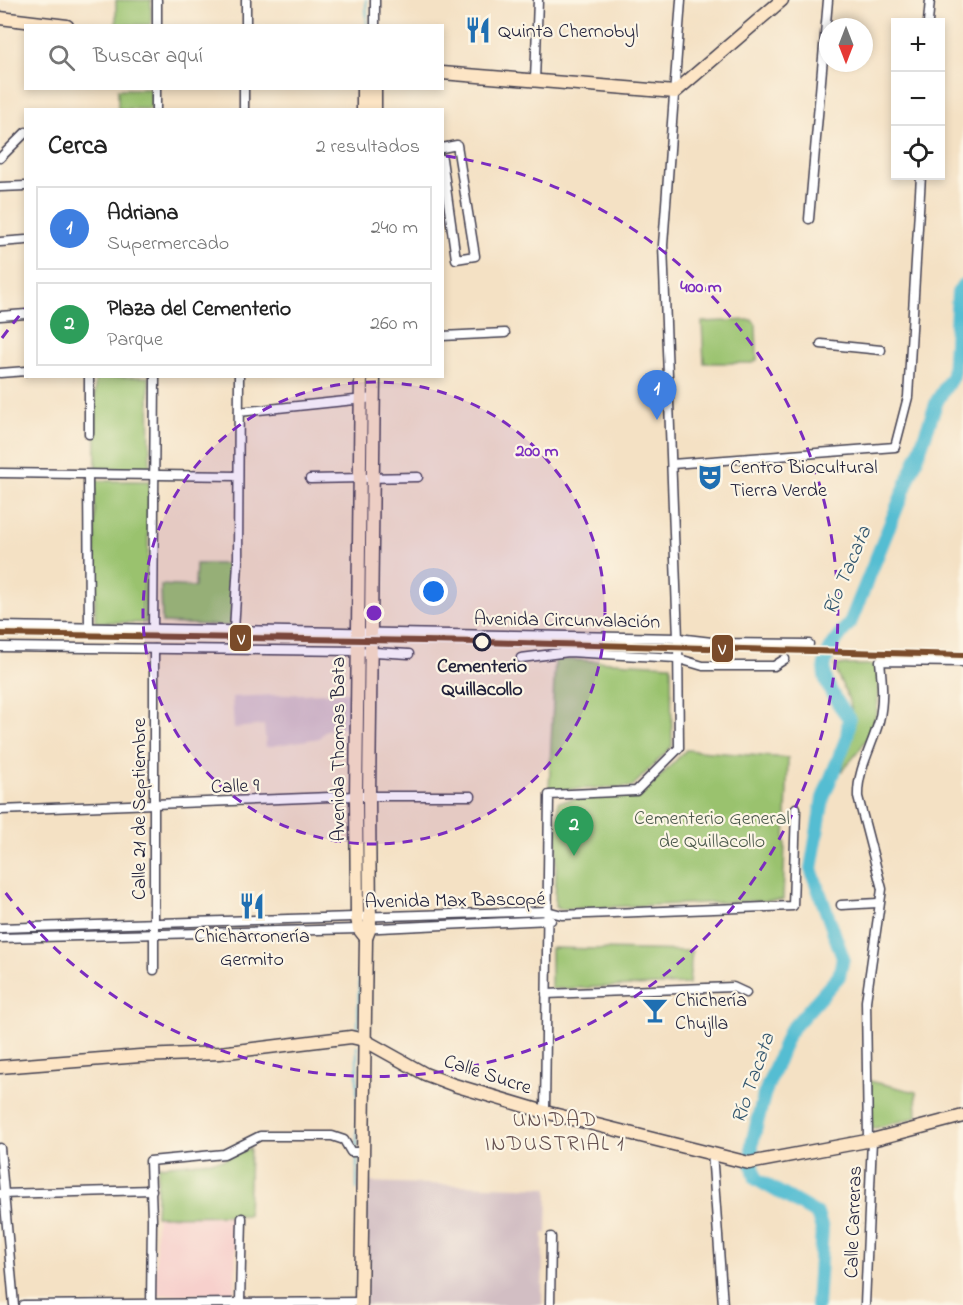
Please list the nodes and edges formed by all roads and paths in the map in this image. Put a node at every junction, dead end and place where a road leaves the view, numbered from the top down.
1 (157, 0) edge
2 (246, 0) edge
3 (375, 0) edge
4 (538, 0) edge
5 (681, 0) edge
6 (782, 0) edge
7 (828, 0) edge
8 (930, 0) edge
9 (0, 18) edge
10 (928, 18) edge
11 (50, 24) edge
12 (157, 24) edge
13 (246, 24) edge
14 (375, 24) edge
15 (0, 26) edge
16 (24, 29) edge
17 (444, 73) edge
18 (535, 80) junction
19 (156, 90) edge
20 (244, 90) edge
21 (363, 90) edge
22 (375, 90) edge
23 (675, 92) junction
24 (156, 108) edge
25 (244, 108) edge
26 (363, 108) edge
27 (375, 108) edge
28 (24, 134) edge
29 (444, 148) edge
30 (0, 158) edge
31 (921, 180) edge
32 (24, 186) edge
33 (0, 188) edge
34 (444, 193) edge
35 (809, 219) dead end
36 (24, 240) edge
37 (0, 242) edge
38 (24, 314) edge
39 (0, 316) edge
40 (505, 333) dead end
41 (444, 336) edge
42 (821, 344) dead end
43 (881, 350) dead end
44 (24, 371) edge
45 (0, 374) edge
46 (89, 378) edge
47 (154, 378) edge
48 (239, 378) edge
49 (362, 378) edge
50 (373, 378) edge
51 (368, 398) junction
52 (239, 412) junction
53 (89, 434) dead end
54 (672, 464) junction
55 (0, 473) edge
56 (154, 475) junction
57 (88, 476) junction
58 (238, 476) junction
59 (418, 477) dead end
60 (310, 479) dead end
61 (367, 479) junction
62 (0, 626) edge
63 (89, 628) junction
64 (153, 630) junction
65 (234, 631) junction
66 (358, 632) junction
67 (372, 632) junction
68 (678, 638) junction
69 (809, 644) dead end
70 (0, 647) edge
71 (154, 649) junction
72 (357, 651) junction
73 (372, 652) junction
74 (409, 654) dead end
75 (521, 658) dead end
76 (676, 658) junction
77 (786, 659) dead end
78 (963, 662) edge
79 (369, 795) junction
80 (356, 796) junction
81 (471, 796) dead end
82 (154, 805) junction
83 (796, 808) dead end
84 (0, 810) edge
85 (878, 903) junction
86 (841, 904) dead end
87 (547, 916) junction
88 (154, 923) junction
89 (364, 926) junction
90 (0, 928) edge
91 (154, 933) junction
92 (0, 938) edge
93 (154, 970) dead end
94 (746, 993) dead end
95 (546, 994) junction
96 (364, 1040) junction
97 (0, 1067) edge
98 (545, 1112) junction
99 (963, 1116) edge
100 (869, 1140) junction
101 (0, 1148) edge
102 (362, 1152) junction
103 (712, 1152) junction
104 (152, 1190) junction
105 (2, 1194) edge
106 (242, 1218) dead end
107 (551, 1237) dead end
108 (240, 1302) junction
109 (151, 1304) edge
110 (361, 1304) edge
111 (14, 1305) edge
112 (23, 1305) edge
113 (550, 1305) edge
114 (723, 1305) edge
115 (865, 1305) edge

1 - 12 street
2 - 13 street
3 - 14 street
4 - 18 street
5 - 23 street
6 - 23 main road
7 - 35 street
8 - 10 street
9 - 11 main road
15 - 16 main road
17 - 18 main road
18 - 23 main road
19 - 24 street
20 - 25 street
21 - 26 main road
22 - 27 main road
23 - 54 street
28 - 30 street
29 - 34 street
31 - 54 street
32 - 33 street
36 - 37 street
38 - 39 street
40 - 41 street
42 - 43 street
44 - 45 street
46 - 53 street
47 - 56 street
48 - 52 street
49 - 51 main road, Avenida Thomas Bata
50 - 51 main road, Avenida Thomas Bata
51 - 52 street
51 - 61 main road, Avenida Thomas Bata
52 - 58 street
54 - 68 street
55 - 57 street
56 - 57 street
56 - 58 street
56 - 64 street
57 - 63 street
58 - 65 street
59 - 61 street
60 - 61 street
61 - 66 main road, Avenida Thomas Bata
61 - 67 main road, Avenida Thomas Bata
62 - 63 street, Avenida Circunvalación
63 - 64 street, Avenida Circunvalación
64 - 65 street, Avenida Circunvalación
65 - 66 street, Avenida Circunvalación
66 - 67 street, Avenida Circunvalación
66 - 72 main road, Avenida Thomas Bata
67 - 68 street, Avenida Circunvalación
67 - 73 main road, Avenida Thomas Bata
68 - 69 street, Avenida Circunvalación
68 - 76 street
70 - 71 street
71 - 72 street
71 - 82 street, Calle 21 de Septiembre
72 - 73 street
72 - 80 main road, Avenida Thomas Bata
73 - 74 street
73 - 79 main road, Avenida Thomas Bata
75 - 76 street, Avenida Circunvalación
76 - 77 street, Avenida Circunvalación
76 - 87 street
78 - 85 street, Calle Carreras
79 - 80 street, Calle 9
79 - 81 street, Calle 9
79 - 89 main road, Avenida Thomas Bata
80 - 82 street, Calle 9
80 - 89 main road, Avenida Thomas Bata
82 - 84 street, Calle 9
82 - 88 street, Calle 21 de Septiembre
83 - 87 street, Avenida Max Bascopé
85 - 86 street
85 - 100 street, Calle Carreras
87 - 89 street, Avenida Max Bascopé
87 - 95 street
88 - 89 street, Avenida Max Bascopé
88 - 90 street, Avenida Max Bascopé
88 - 91 street, Calle 21 de Septiembre
89 - 91 street, Avenida Max Bascopé
89 - 96 main road, Avenida Thomas Bata
91 - 92 street, Avenida Max Bascopé
91 - 93 street, Calle 21 de Septiembre
94 - 95 street
95 - 98 street
96 - 97 main road, Calle Sucre
96 - 98 main road, Calle Sucre
96 - 102 main road, Avenida Thomas Bata
98 - 103 main road, Calle Sucre
99 - 100 main road, Calle Sucre
100 - 103 main road, Calle Sucre
100 - 115 street, Calle Carreras
101 - 105 street
102 - 104 street
102 - 110 main road, Avenida Thomas Bata
103 - 114 street
104 - 105 street
104 - 109 street
105 - 111 street
106 - 108 street
107 - 113 street
108 - 109 street
108 - 110 street
109 - 112 street

